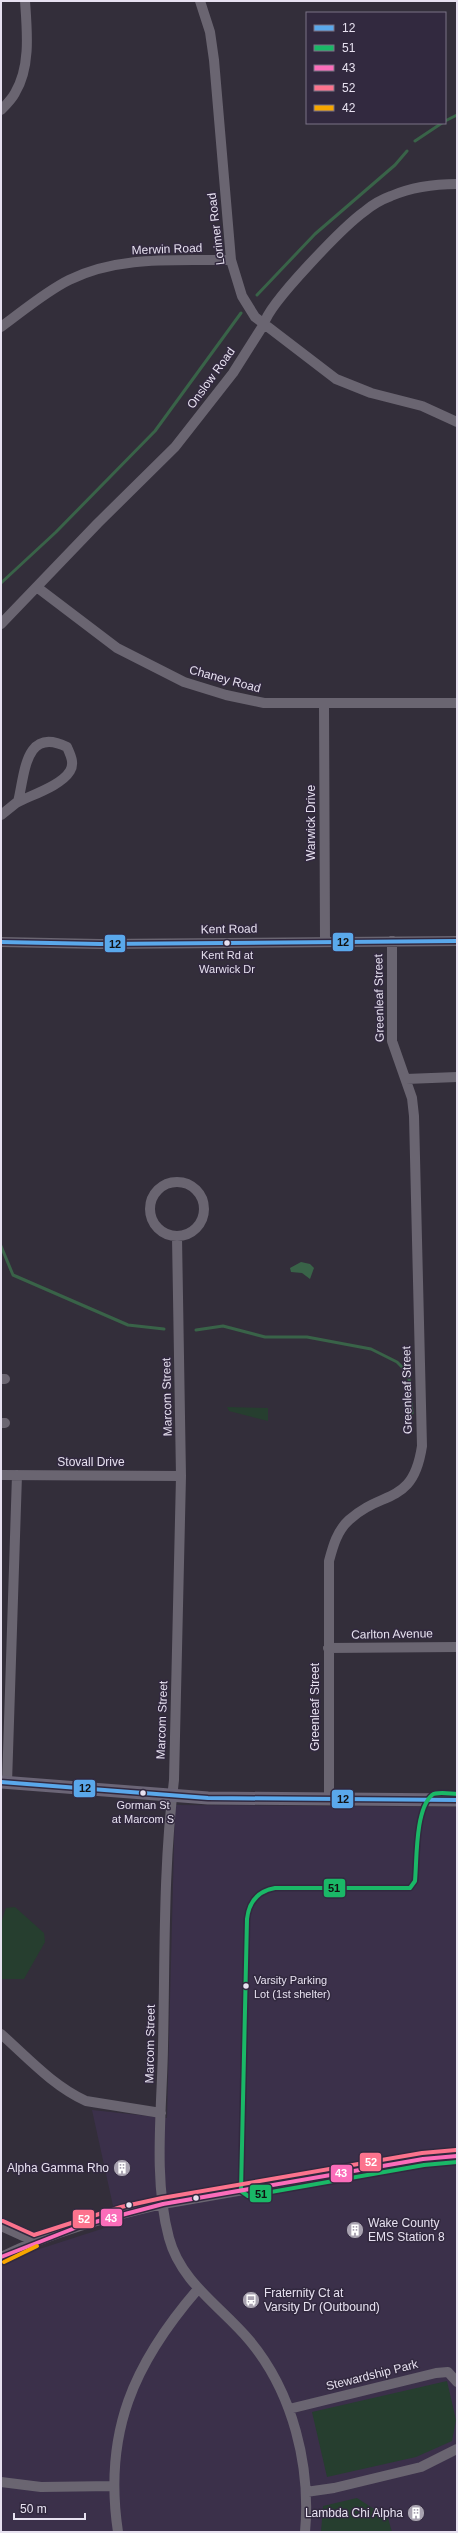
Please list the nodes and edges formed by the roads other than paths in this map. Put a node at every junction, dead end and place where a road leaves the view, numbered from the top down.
1 (25, 1) edge
2 (200, 1) edge
3 (1, 110) edge
4 (457, 184) edge
5 (231, 260) junction
6 (264, 324) junction
7 (1, 327) edge
8 (457, 422) edge
9 (38, 588) junction
10 (1, 624) edge
11 (457, 702) edge
12 (324, 704) junction
13 (18, 802) junction
14 (1, 814) edge
15 (325, 941) junction
16 (392, 941) junction
17 (457, 941) edge
18 (1, 942) edge
19 (457, 1077) edge
20 (406, 1079) junction
21 (177, 1237) junction
22 (1, 1475) edge
23 (17, 1475) junction
24 (181, 1476) junction
25 (457, 1647) edge
26 (328, 1648) junction
27 (4, 1782) edge
28 (172, 1796) junction
29 (329, 1799) junction
30 (457, 1800) edge
31 (1, 2034) edge
32 (161, 2113) junction
33 (457, 2156) edge
34 (162, 2204) junction
35 (1, 2226) edge
36 (34, 2241) junction
37 (1, 2257) edge
38 (198, 2289) junction
39 (457, 2382) edge
40 (289, 2409) junction
41 (457, 2449) edge
42 (1, 2482) edge
43 (114, 2486) junction
44 (306, 2492) junction
45 (118, 2532) edge
46 (305, 2532) edge

1 - 3 street
2 - 5 street, Lorimer Road
4 - 6 street, Onslow Road
5 - 6 street, Lorimer Road
5 - 7 street, Merwin Road
6 - 8 street, Lorimer Road
6 - 9 street, Onslow Road
9 - 10 street, Onslow Road
9 - 12 street, Chaney Road
11 - 12 street, Chaney Road
12 - 15 street, Warwick Drive
13 - 13 street
13 - 14 street
15 - 16 street, Kent Road
15 - 18 street, Kent Road
16 - 17 street, Kent Road
16 - 20 street, Greenleaf Street
19 - 20 street
20 - 26 street, Greenleaf Street
21 - 21 street
21 - 24 street, Marcom Street
22 - 23 street, Stovall Drive
23 - 24 street, Stovall Drive
23 - 27 street
24 - 28 street, Marcom Street
25 - 26 street, Carlton Avenue
26 - 29 street, Greenleaf Street
27 - 28 main road
28 - 29 main road
28 - 32 street, Marcom Street
29 - 30 main road
31 - 32 street
32 - 34 street, Marcom Street
33 - 34 street
34 - 36 street
34 - 38 street, Marcom Street
35 - 36 street
36 - 37 street
38 - 40 street, Marcom Street
38 - 43 street
39 - 40 street, Stewardship Park
40 - 44 street, Marcom Street
41 - 44 street
42 - 43 street
43 - 45 street
44 - 46 street, Marcom Street

